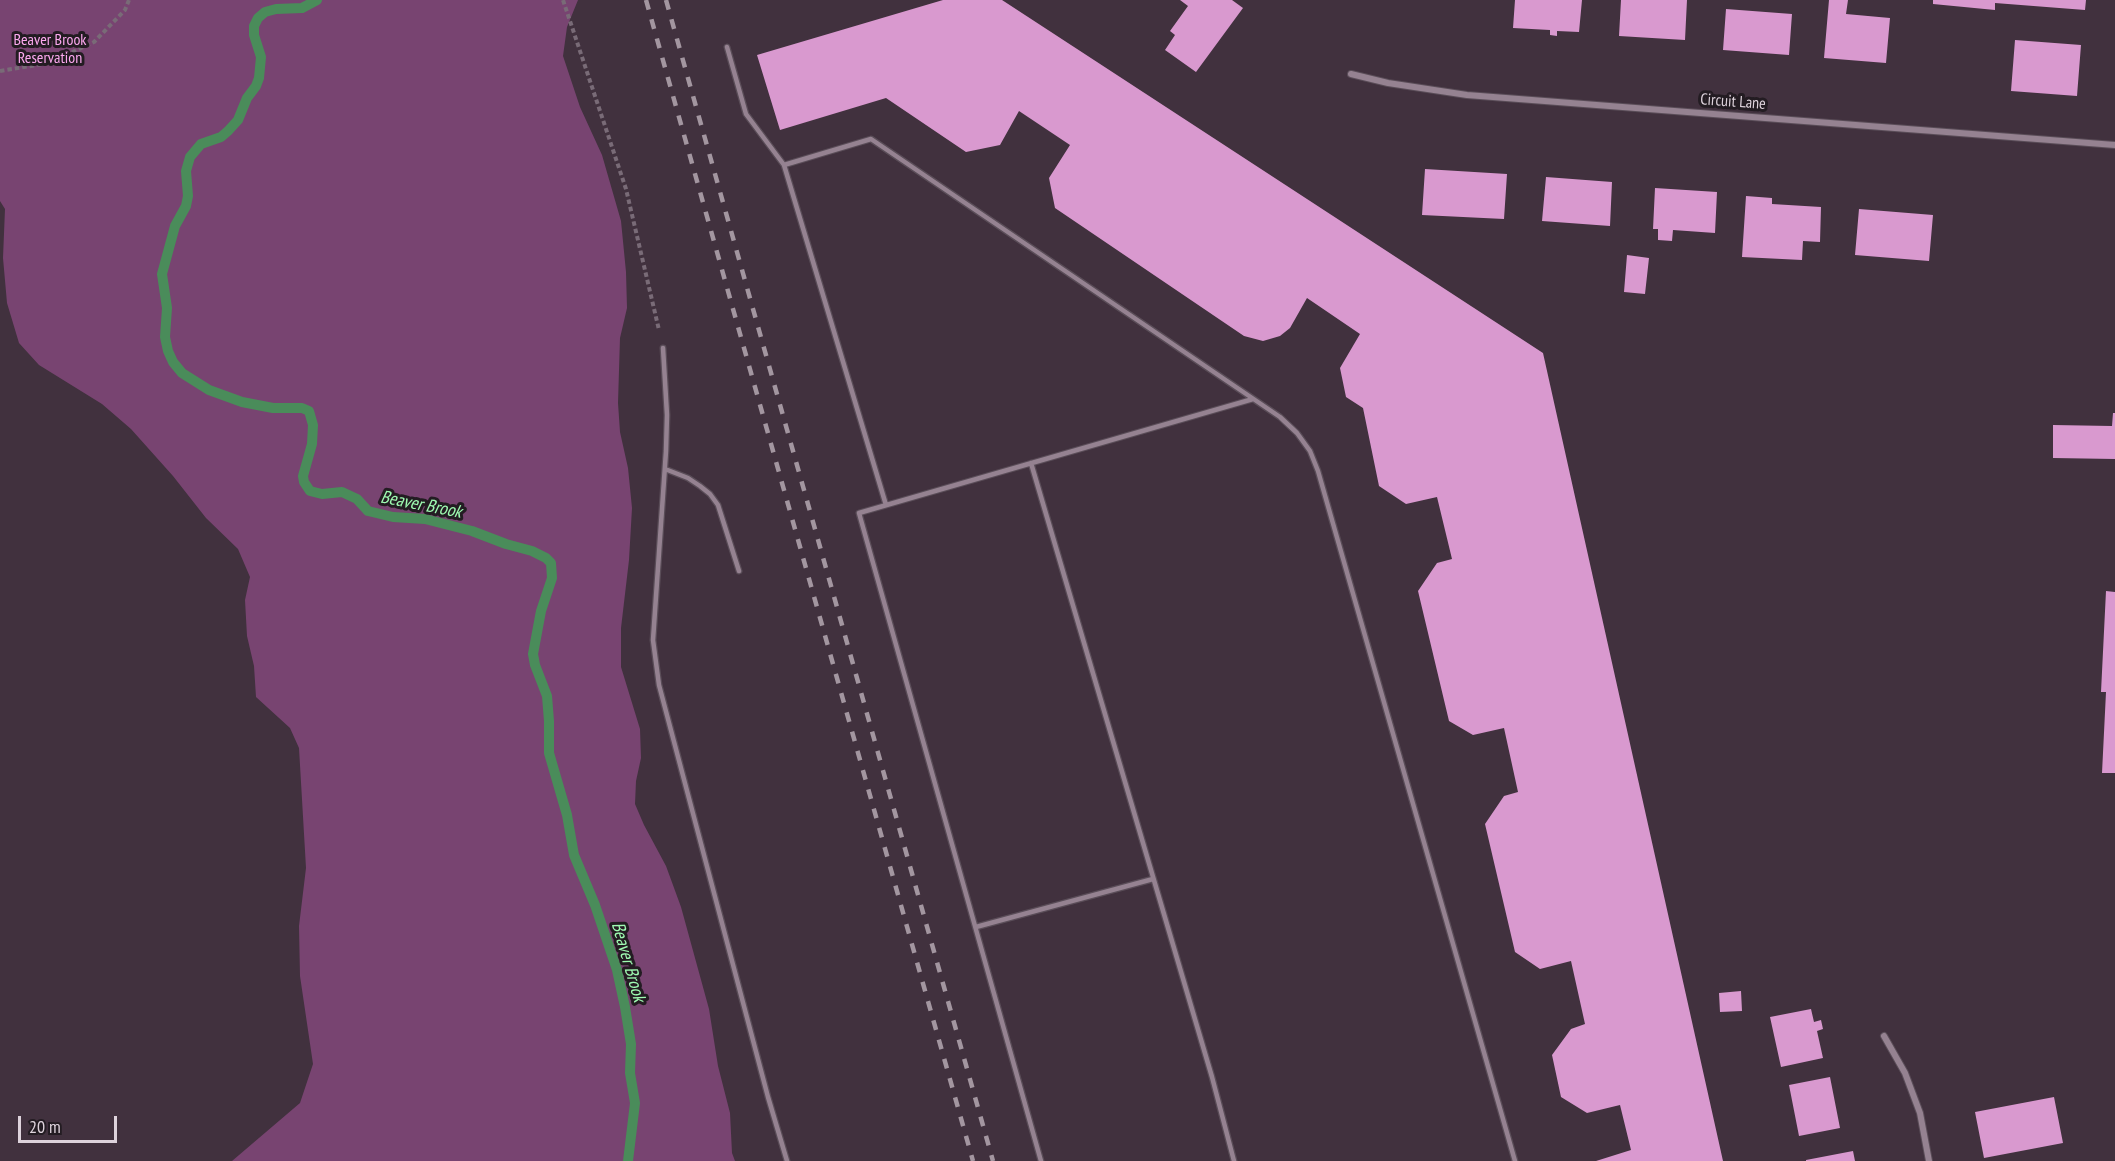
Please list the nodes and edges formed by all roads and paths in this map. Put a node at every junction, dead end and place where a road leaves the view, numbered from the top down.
1 (129, 0) edge
2 (563, 0) edge
3 (727, 47) dead end
4 (0, 72) edge
5 (1350, 74) dead end
6 (2115, 145) edge
7 (784, 165) junction
8 (663, 348) joint
9 (1253, 399) junction
10 (1031, 463) junction
11 (665, 470) junction
12 (886, 505) junction
13 (739, 571) dead end
14 (1153, 879) junction
15 (976, 927) junction
16 (1884, 1036) dead end
17 (787, 1161) edge
18 (1041, 1161) edge
19 (1234, 1161) edge
20 (1515, 1161) edge
21 (1929, 1161) edge

1 - 4 path
2 - 8 path
3 - 7 lane
5 - 6 street, Circuit Lane
7 - 9 lane
7 - 12 lane
8 - 11 lane
9 - 10 lane
9 - 20 lane
10 - 12 lane
10 - 14 lane
11 - 13 lane
11 - 17 lane
12 - 15 lane
14 - 15 lane
14 - 19 lane
15 - 18 lane
16 - 21 street

